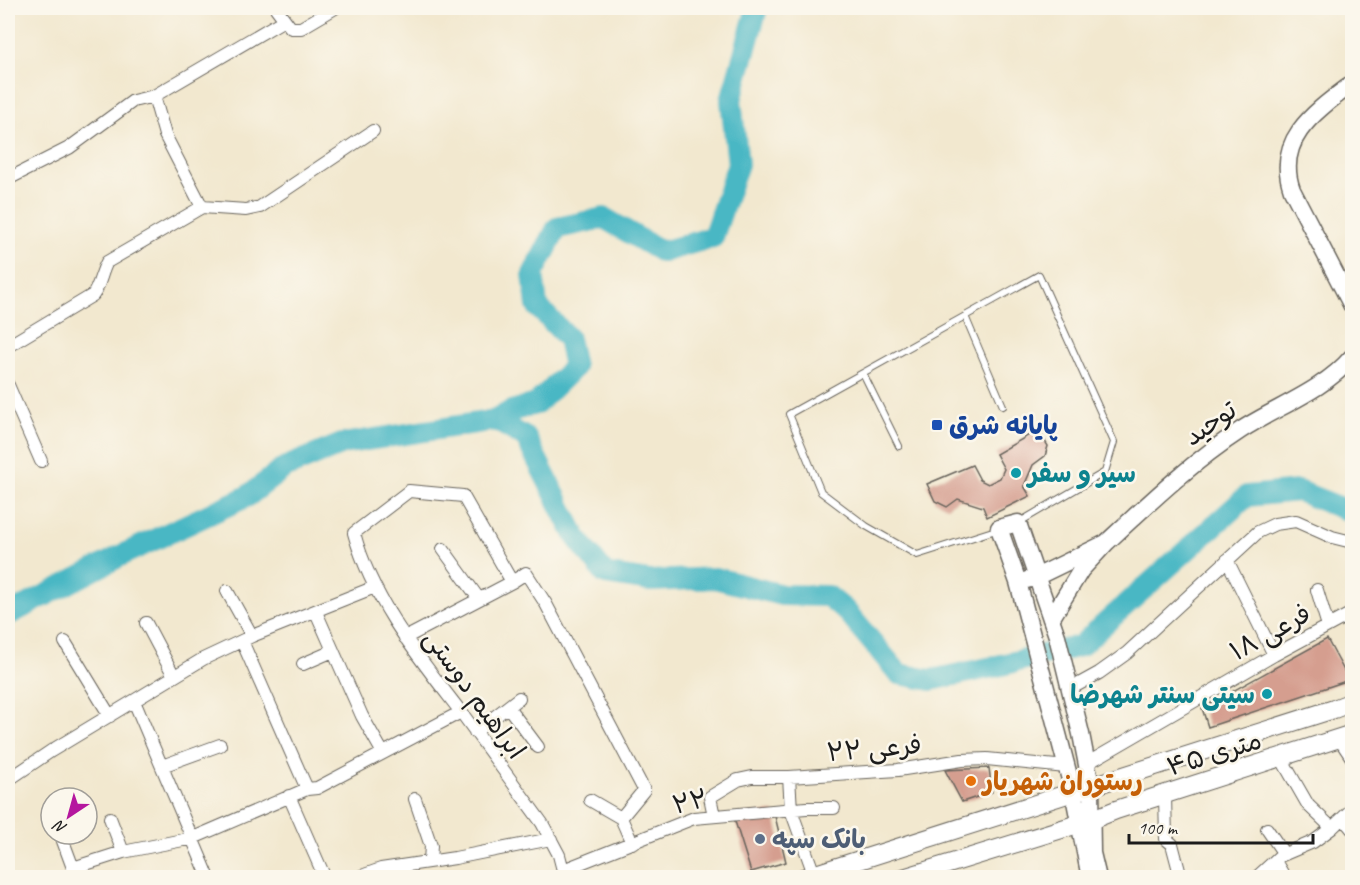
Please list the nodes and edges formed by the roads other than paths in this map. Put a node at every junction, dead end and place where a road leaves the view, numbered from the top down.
1 (276, 8) edge
2 (335, 8) edge
3 (284, 20) junction
4 (1353, 84) edge
5 (154, 96) junction
6 (373, 131) dead end
7 (8, 179) edge
8 (202, 207) junction
9 (1353, 306) edge
10 (965, 316) junction
11 (8, 346) edge
12 (1353, 357) edge
13 (863, 373) junction
14 (8, 385) edge
15 (1003, 406) dead end
16 (899, 446) dead end
17 (40, 461) dead end
18 (1018, 523) junction
19 (999, 528) junction
20 (1353, 542) edge
21 (1106, 543) junction
22 (443, 549) dead end
23 (1227, 560) junction
24 (1036, 577) junction
25 (512, 582) junction
26 (1018, 582) junction
27 (375, 587) junction
28 (1317, 590) dead end
29 (227, 591) dead end
30 (479, 599) junction
31 (316, 612) junction
32 (1353, 613) edge
33 (1051, 619) junction
34 (146, 623) dead end
35 (1328, 626) junction
36 (405, 638) junction
37 (247, 639) junction
38 (65, 642) dead end
39 (333, 651) junction
40 (1274, 655) junction
41 (303, 664) dead end
42 (174, 676) junction
43 (1070, 689) junction
44 (519, 698) dead end
45 (134, 701) junction
46 (1353, 702) edge
47 (508, 707) junction
48 (460, 712) junction
49 (110, 716) junction
50 (475, 732) junction
51 (1346, 737) edge
52 (220, 746) dead end
53 (538, 747) dead end
54 (383, 753) junction
55 (1281, 758) junction
56 (1353, 758) edge
57 (1086, 764) junction
58 (162, 766) junction
59 (1066, 767) junction
60 (789, 777) junction
61 (8, 780) edge
62 (1091, 786) junction
63 (307, 789) junction
64 (1073, 791) junction
65 (1165, 795) junction
66 (289, 796) junction
67 (415, 799) dead end
68 (590, 800) dead end
69 (834, 808) dead end
70 (1353, 808) edge
71 (792, 810) junction
72 (714, 816) junction
73 (110, 818) dead end
74 (621, 818) junction
75 (1343, 818) junction
76 (1085, 822) junction
77 (1332, 828) junction
78 (1267, 829) dead end
79 (1353, 829) edge
80 (193, 838) junction
81 (550, 839) junction
82 (632, 843) junction
83 (65, 846) edge
84 (123, 852) junction
85 (1279, 858) junction
86 (430, 861) junction
87 (564, 874) edge
88 (809, 876) edge
89 (210, 878) edge
90 (325, 878) edge
91 (356, 878) edge
92 (903, 878) edge
93 (1090, 878) edge
94 (1098, 878) edge
95 (1181, 878) edge
96 (1256, 878) edge
97 (1285, 878) edge

1 - 3 street
2 - 3 street
3 - 5 street
4 - 9 street
5 - 7 street
5 - 8 street
6 - 8 street
8 - 11 street
10 - 13 lane
10 - 15 lane
10 - 18 lane
12 - 21 street, توحید
13 - 16 lane
13 - 19 lane
14 - 17 street
18 - 19 street
18 - 24 street
19 - 26 street
20 - 23 street
21 - 24 street
21 - 33 street
22 - 30 street
23 - 40 street
23 - 43 street
24 - 26 street
24 - 33 street
25 - 27 street, ابراهیم دوستی
25 - 30 street
25 - 74 street
26 - 59 street
27 - 31 street
27 - 36 street, ابراهیم دوستی
28 - 35 street
29 - 37 street
30 - 36 street
31 - 37 street
31 - 39 street
32 - 35 street, فرعی ۱۸
33 - 43 street
34 - 42 street
35 - 40 street, فرعی ۱۸
36 - 48 street, ابراهیم دوستی
37 - 42 street
37 - 63 street
38 - 49 street
39 - 41 street
39 - 54 street
40 - 57 street, فرعی ۱۸
42 - 45 street
43 - 57 street
44 - 47 street
45 - 49 street
45 - 58 street
46 - 62 main road, ۴۵ متری
47 - 50 street
47 - 53 street
48 - 50 street, ابراهیم دوستی
48 - 54 street
49 - 61 street
50 - 81 street, ابراهیم دوستی
51 - 55 main road, ۴۵ متری
51 - 56 street
52 - 58 street
54 - 63 street
55 - 65 main road, ۴۵ متری
55 - 77 street
57 - 62 street
58 - 80 street
59 - 60 street, فرعی ۲۲
59 - 64 street
60 - 71 street
60 - 72 street, فرعی ۲۲
62 - 64 main road, ۴۵ متری
62 - 76 street
63 - 66 street
64 - 76 street
64 - 88 main road
65 - 76 main road, ۴۵ متری
65 - 95 street
66 - 80 street
66 - 90 street
67 - 86 street
68 - 74 street
69 - 71 street, ۲۲
70 - 75 street
71 - 72 street, ۲۲
71 - 88 street
72 - 82 street, ۲۲
73 - 84 street
74 - 82 street
75 - 77 street
75 - 79 street
76 - 92 main road, ۴۵ متری
76 - 93 street
76 - 94 street
77 - 85 street
78 - 85 street
80 - 84 street
80 - 89 street
81 - 86 street
81 - 87 street, ابراهیم دوستی
82 - 87 street, ۲۲
83 - 84 street
85 - 96 street
85 - 97 street
86 - 91 street

